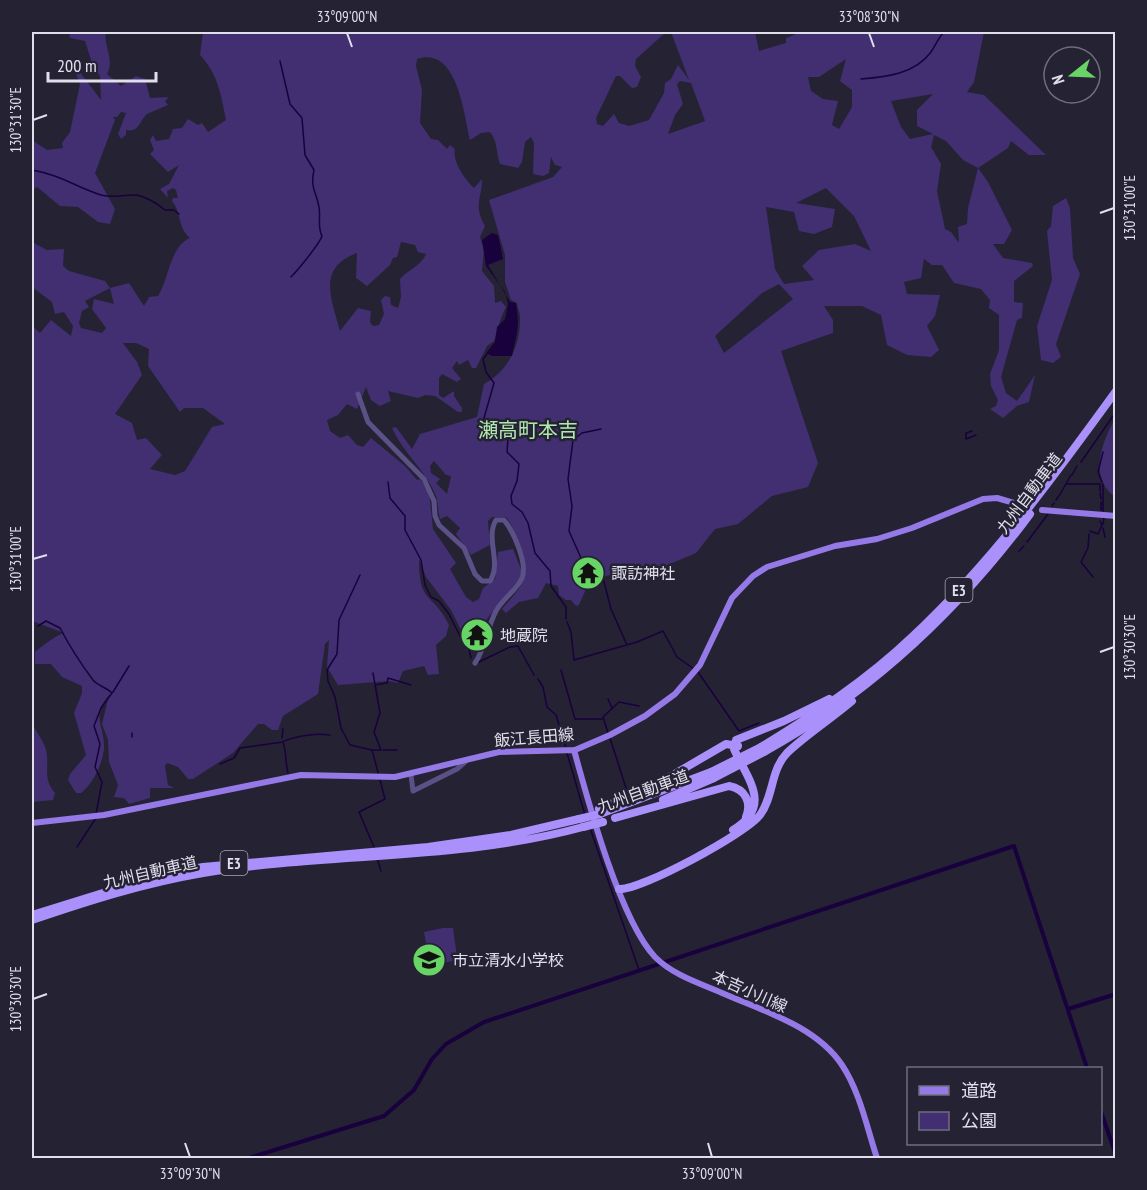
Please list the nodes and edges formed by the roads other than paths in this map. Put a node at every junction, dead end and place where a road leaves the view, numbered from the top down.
1 (1116, 392) edge
2 (358, 394) dead end
3 (1116, 399) edge
4 (1024, 506) dead end
5 (1042, 510) dead end
6 (1116, 516) edge
7 (915, 644) junction
8 (475, 663) dead end
9 (842, 694) junction
10 (734, 745) junction
11 (762, 749) junction
12 (574, 750) junction
13 (465, 762) junction
14 (411, 775) junction
15 (713, 775) junction
16 (600, 815) junction
17 (615, 818) junction
18 (580, 821) junction
19 (32, 823) edge
20 (744, 826) junction
21 (393, 852) junction
22 (619, 889) junction
23 (57, 908) junction
24 (32, 915) edge
25 (32, 920) edge
26 (877, 1158) edge

1 - 9 highway, 九州自動車道 / E3
2 - 8 street
3 - 7 highway, 九州自動車道 / E3
4 - 12 main road, 飯江長田線
5 - 6 main road
7 - 11 highway, 九州自動車道 / E3
7 - 20 highway
9 - 10 highway
9 - 11 highway, 九州自動車道 / E3
10 - 16 highway
10 - 20 highway
11 - 15 highway, 九州自動車道 / E3, bridge
12 - 13 main road, 飯江長田線
12 - 22 main road, 本吉小川線
13 - 14 main road, 飯江長田線
13 - 14 street
14 - 19 main road, 飯江長田線
15 - 16 highway, 九州自動車道 / E3
15 - 17 highway, 九州自動車道 / E3
16 - 17 highway, 九州自動車道 / E3
16 - 18 highway, 九州自動車道 / E3, bridge
17 - 20 highway
18 - 21 highway, 九州自動車道 / E3
18 - 21 highway, 九州自動車道 / E3
20 - 22 highway
21 - 23 highway, 九州自動車道 / E3
22 - 26 main road, 本吉小川線
23 - 24 highway, 九州自動車道 / E3
23 - 25 highway, 九州自動車道 / E3

